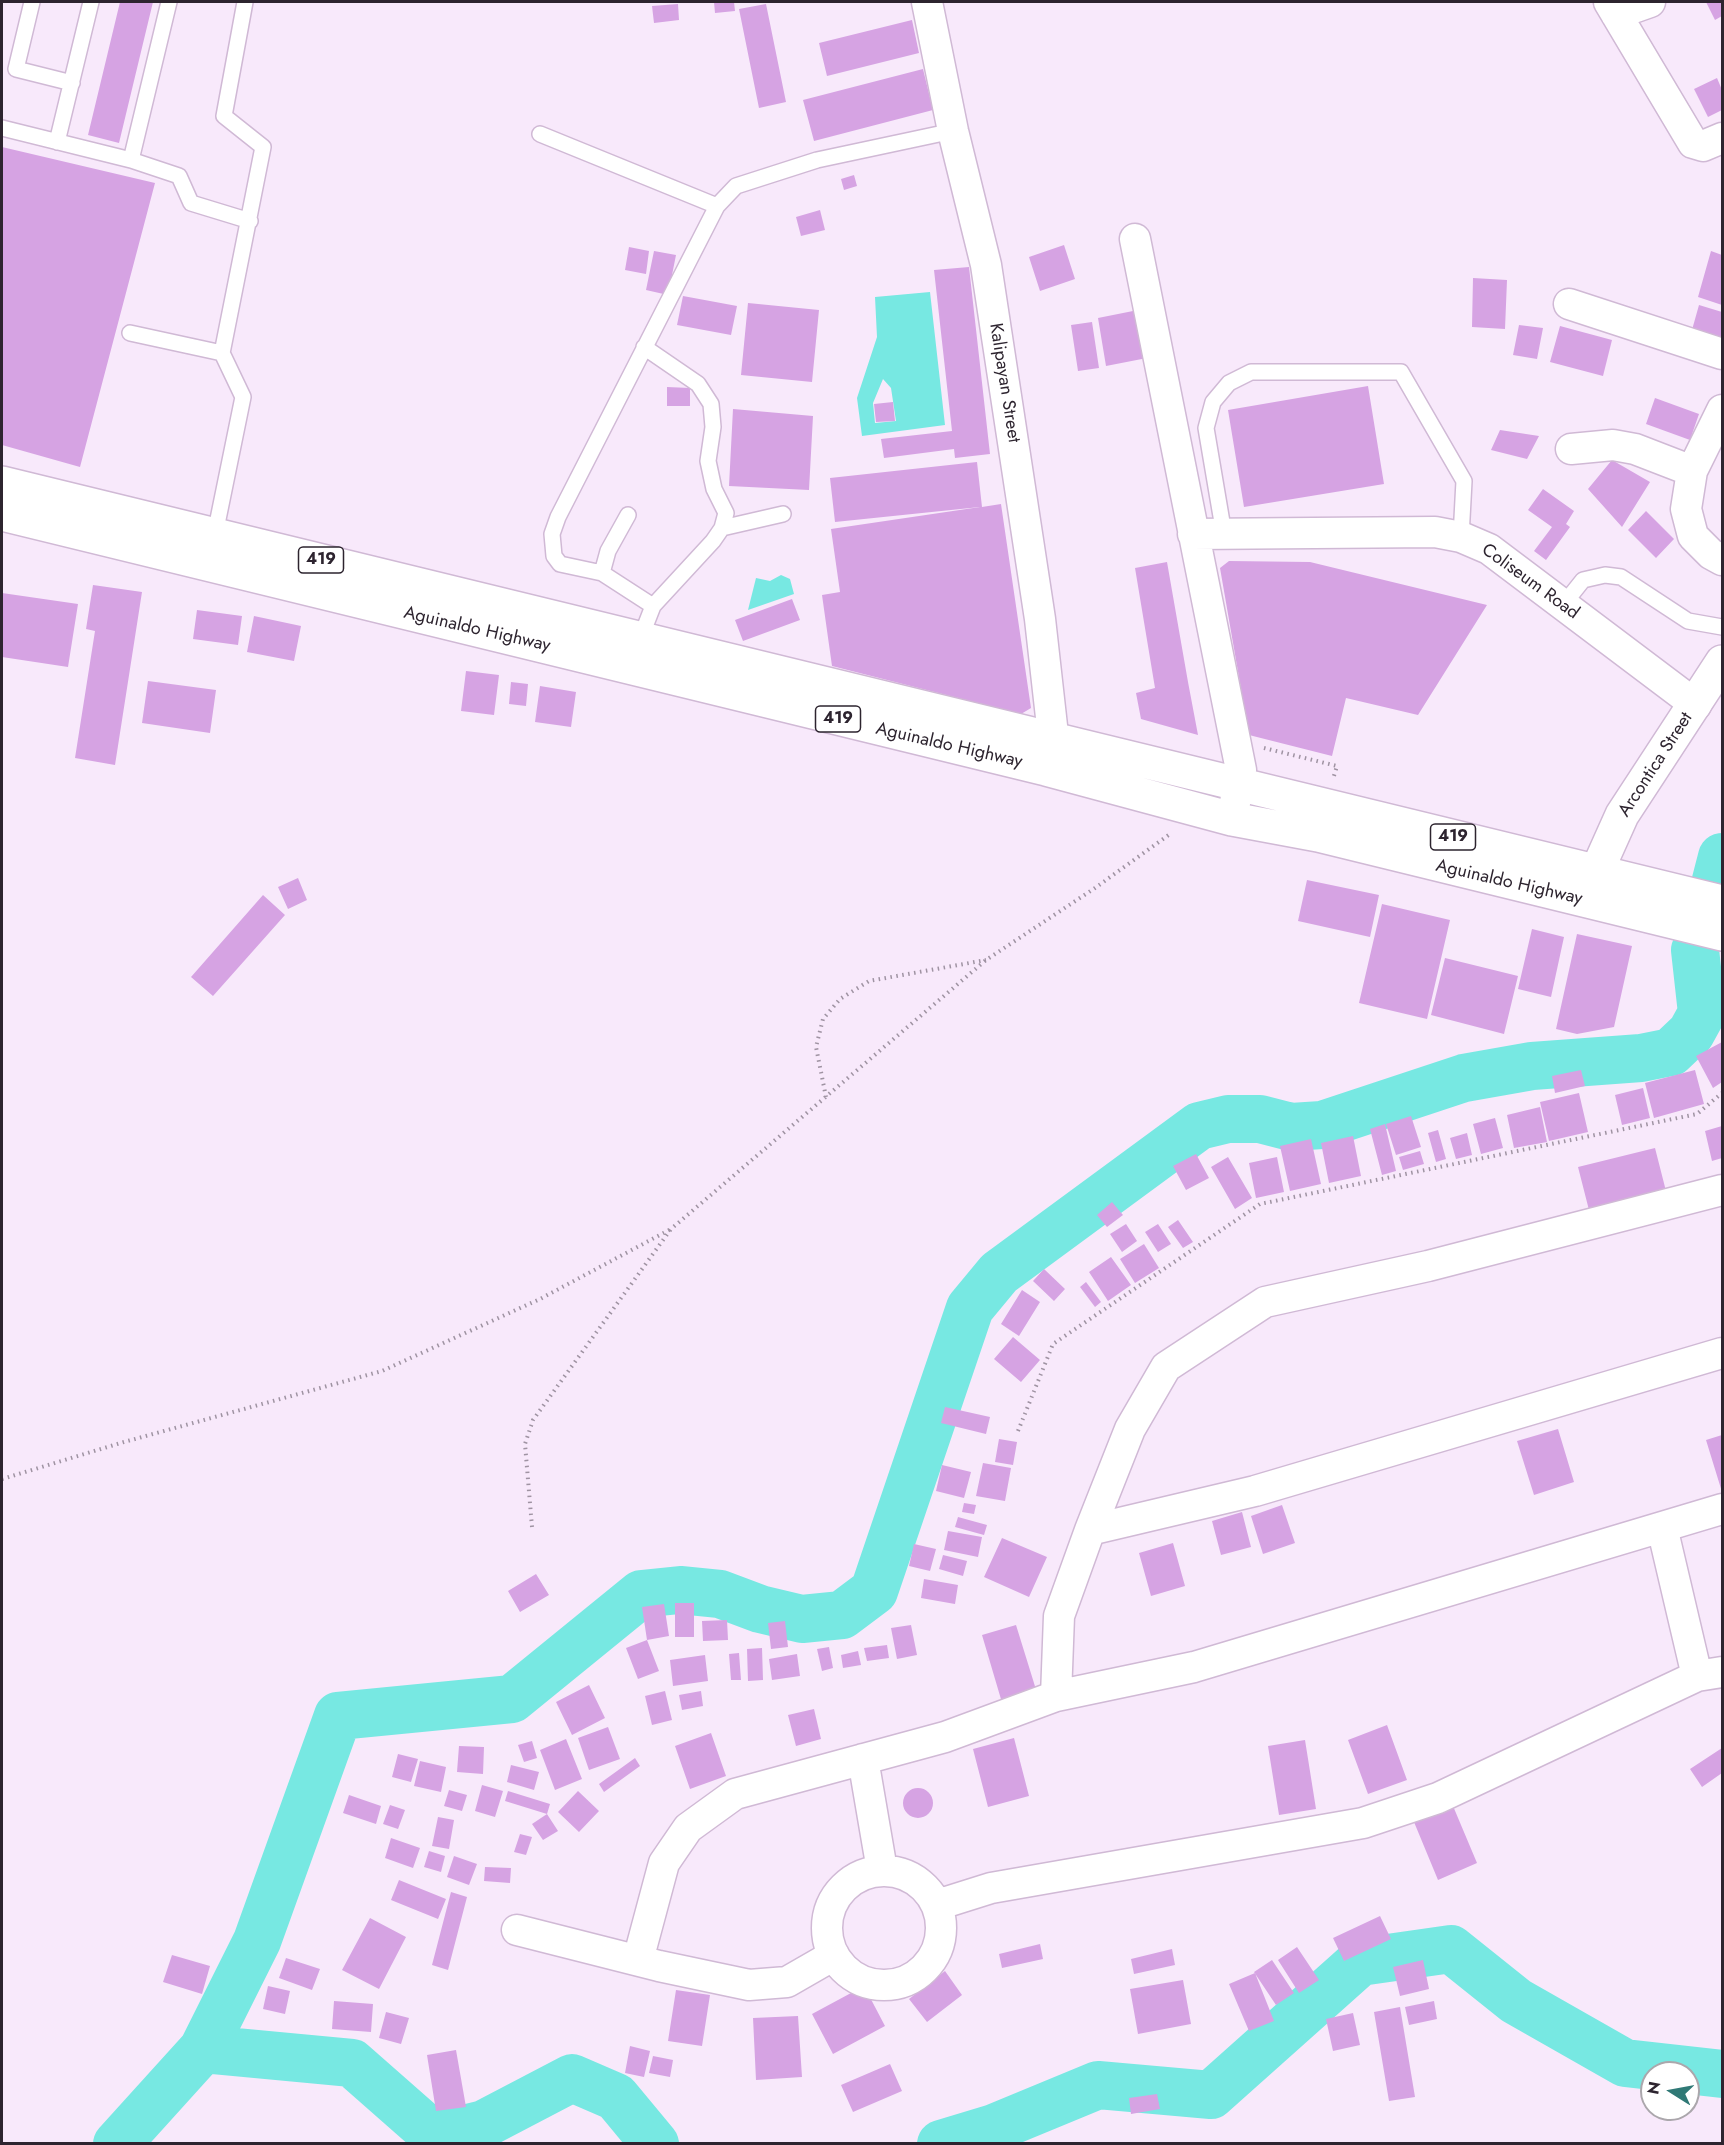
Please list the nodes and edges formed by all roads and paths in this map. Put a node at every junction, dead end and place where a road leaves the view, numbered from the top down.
1 (32, 2) edge
2 (91, 2) edge
3 (169, 2) edge
4 (245, 2) edge
5 (927, 2) edge
6 (1650, 2) edge
7 (1613, 8) edge
8 (72, 83) junction
9 (2, 129) edge
10 (953, 131) junction
11 (540, 134) dead end
12 (1722, 138) edge
13 (57, 142) junction
14 (131, 160) junction
15 (717, 206) junction
16 (250, 221) junction
17 (1135, 239) dead end
18 (1569, 304) dead end
19 (130, 333) dead end
20 (644, 347) junction
21 (222, 353) junction
22 (1722, 354) edge
23 (1722, 410) edge
24 (1571, 449) dead end
25 (1692, 471) junction
26 (2, 483) edge
27 (2, 514) edge
28 (783, 514) dead end
29 (628, 516) dead end
30 (722, 528) junction
31 (215, 534) junction
32 (1193, 534) junction
33 (1224, 534) junction
34 (1461, 537) junction
35 (1722, 560) edge
36 (602, 573) junction
37 (1563, 605) junction
38 (653, 606) junction
39 (1722, 627) edge
40 (636, 652) junction
41 (1722, 662) edge
42 (1696, 705) junction
43 (1235, 741) junction
44 (1048, 754) junction
45 (1240, 786) junction
46 (1331, 788) dead end
47 (1195, 807) junction
48 (1232, 819) junction
49 (1596, 873) junction
50 (1722, 902) edge
51 (1662, 904) junction
52 (1722, 934) edge
53 (987, 960) junction
54 (1722, 1093) edge
55 (826, 1097) junction
56 (1722, 1190) edge
57 (671, 1229) junction
58 (1722, 1353) edge
59 (1018, 1431) dead end
60 (2, 1479) edge
61 (1722, 1509) edge
62 (532, 1527) dead end
63 (1662, 1527) junction
64 (1090, 1530) junction
65 (1710, 1674) edge
66 (1056, 1696) junction
67 (863, 1759) junction
68 (882, 1870) junction
69 (937, 1905) junction
70 (518, 1930) dead end
71 (834, 1955) junction
72 (638, 1960) junction

1 - 8 lane
2 - 8 lane
3 - 14 lane
4 - 16 lane
5 - 10 street, Kalipayan Street
6 - 7 street
7 - 12 street
8 - 13 lane
9 - 13 lane
10 - 15 lane
10 - 44 street, Kalipayan Street
11 - 15 lane
13 - 14 lane
14 - 16 lane
15 - 20 lane
16 - 21 lane
17 - 32 street
18 - 22 street
19 - 21 lane
20 - 30 lane
20 - 36 lane
21 - 31 lane
23 - 25 street
24 - 25 street
25 - 35 street
26 - 31 main road, Aguinaldo Highway / 419
27 - 40 main road, Aguinaldo Highway / 419
28 - 30 lane
29 - 36 lane
30 - 38 lane
31 - 40 main road, Aguinaldo Highway / 419
32 - 33 street, Coliseum Road
32 - 43 street
33 - 34 street, Coliseum Road
33 - 34 lane
34 - 37 street, Coliseum Road
36 - 38 lane
37 - 39 lane
37 - 42 street, Coliseum Road
38 - 40 lane
40 - 44 main road, Aguinaldo Highway / 419
41 - 42 main road, Arcontica Street
42 - 49 main road, Arcontica Street
43 - 45 street
43 - 46 path
44 - 45 main road, Aguinaldo Highway / 419
44 - 47 main road, Aguinaldo Highway / 419
45 - 48 street
45 - 49 main road, Aguinaldo Highway / 419
47 - 48 main road, Aguinaldo Highway / 419
47 - 53 path
48 - 51 main road, Aguinaldo Highway / 419
49 - 51 main road, Aguinaldo Highway / 419
50 - 51 main road, Aguinaldo Highway / 419
51 - 52 main road, Aguinaldo Highway / 419
53 - 55 path
53 - 55 path
54 - 59 path
55 - 57 path
56 - 64 street
57 - 60 path
57 - 62 path
58 - 64 street
61 - 63 street
63 - 65 street
63 - 66 street
64 - 66 street
65 - 69 street
66 - 67 street
67 - 68 street
67 - 72 street
68 - 69 street
68 - 71 street
69 - 71 street
70 - 72 street
71 - 72 street

